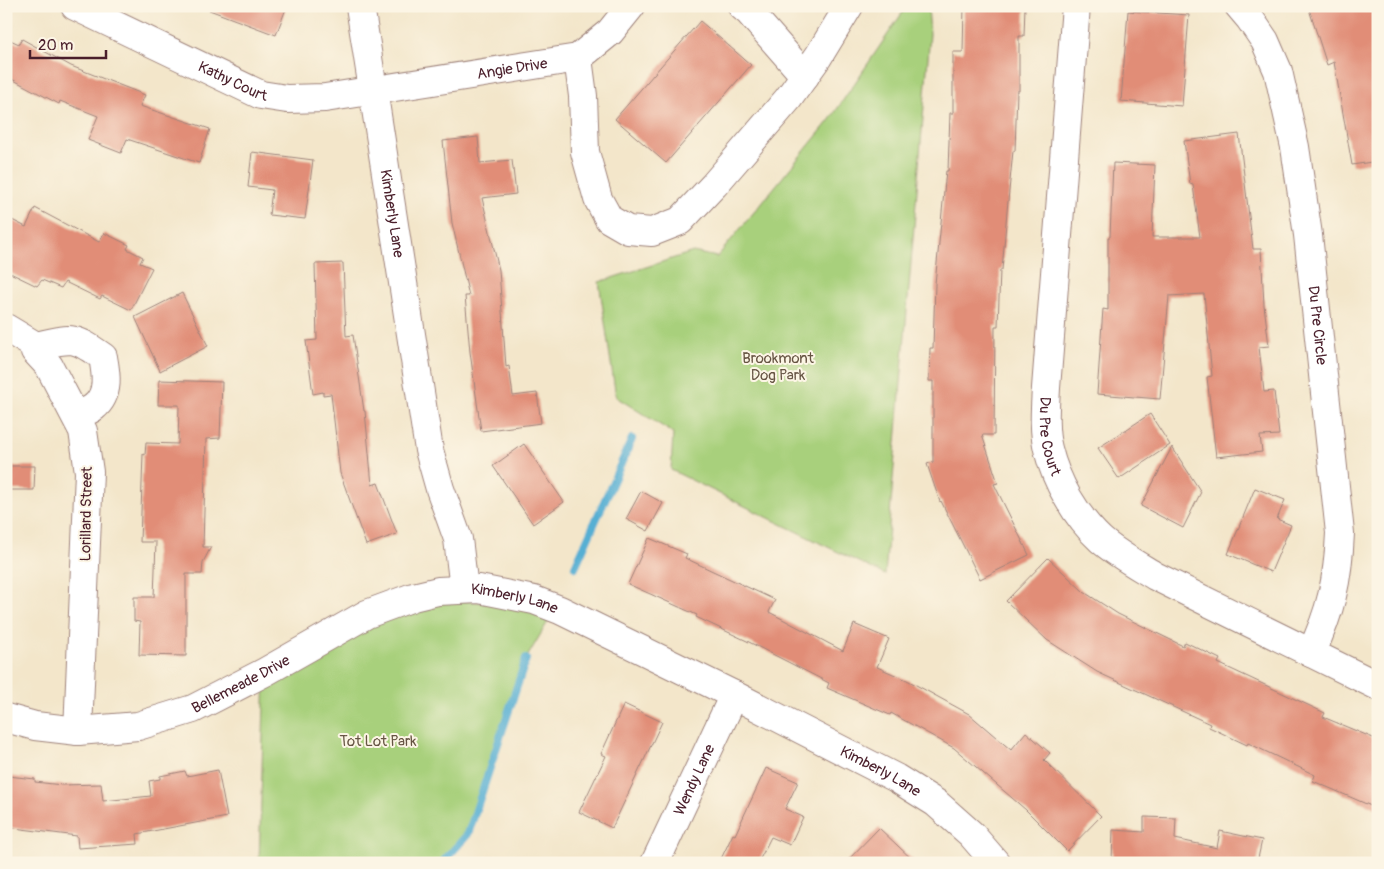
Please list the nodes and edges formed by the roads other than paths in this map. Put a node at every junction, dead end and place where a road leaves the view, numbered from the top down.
1 (75, 6) edge
2 (360, 6) edge
3 (631, 6) edge
4 (742, 6) edge
5 (849, 6) edge
6 (1076, 6) edge
7 (1239, 6) edge
8 (578, 58) junction
9 (805, 76) junction
10 (374, 90) junction
11 (6, 328) edge
12 (36, 346) junction
13 (76, 416) junction
14 (464, 589) junction
15 (1312, 653) junction
16 (1378, 686) edge
17 (734, 695) junction
18 (6, 718) edge
19 (78, 731) junction
20 (655, 863) edge
21 (996, 863) edge

1 - 10 street, Kathy Court
2 - 10 street, Kimberly Lane
3 - 8 street
4 - 9 street
5 - 9 street
6 - 15 street, Du Pre Court
7 - 15 street, Du Pre Circle
8 - 9 street
8 - 10 street, Angie Drive
10 - 14 street, Kimberly Lane
11 - 12 street, Lorillard Street
12 - 13 street, Lorillard Street
12 - 13 street
13 - 19 street, Lorillard Street
14 - 17 street, Kimberly Lane
14 - 19 street, Bellemeade Drive
15 - 16 street, Du Pre Court
17 - 20 street, Wendy Lane
17 - 21 street, Kimberly Lane
18 - 19 street, Bellemeade Drive

